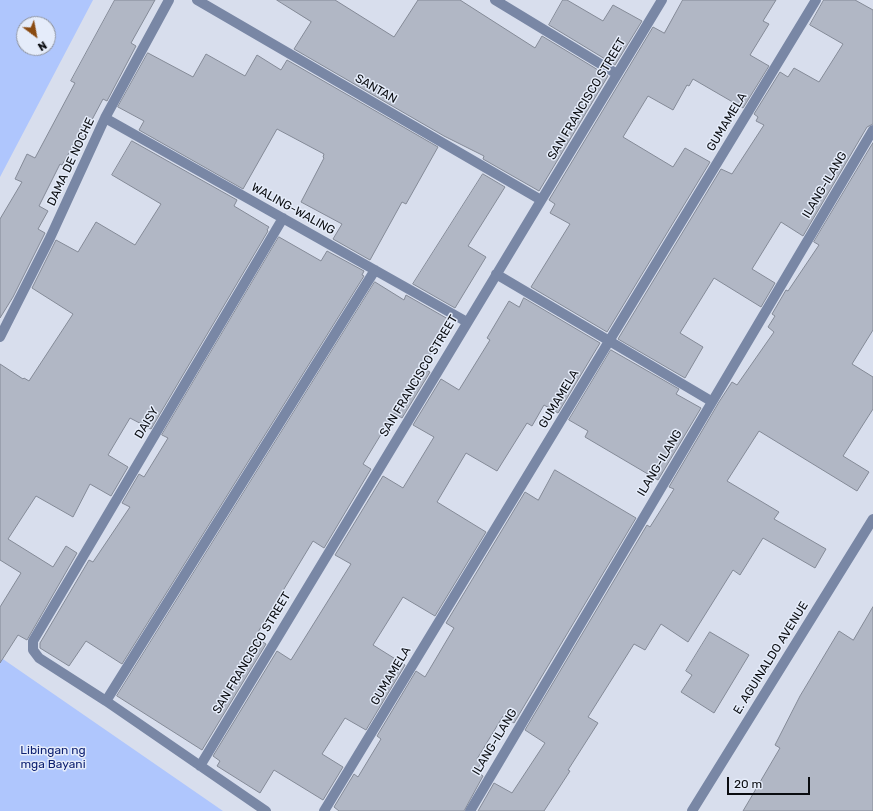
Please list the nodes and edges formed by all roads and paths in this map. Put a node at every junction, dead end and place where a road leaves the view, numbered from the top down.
1 (169, 0) edge
2 (197, 0) edge
3 (495, 0) edge
4 (662, 0) edge
5 (816, 0) edge
6 (617, 74) junction
7 (105, 118) junction
8 (873, 130) edge
9 (541, 200) junction
10 (283, 218) junction
11 (375, 270) junction
12 (496, 274) junction
13 (467, 322) junction
14 (0, 337) edge
15 (609, 340) junction
16 (711, 401) junction
17 (873, 519) edge
18 (106, 701) junction
19 (200, 766) junction
20 (266, 811) edge
21 (324, 811) edge
22 (470, 811) edge
23 (692, 811) edge

1 - 7 street, DAMA DE NOCHE
2 - 9 street, SANTAN
3 - 6 street
4 - 6 street, SAN FRANCISCO STREET
5 - 15 street, GUMAMELA
6 - 9 street, SAN FRANCISCO STREET
7 - 10 street, WALING-WALING
7 - 14 street, DAMA DE NOCHE
8 - 16 street, ILANG-ILANG
9 - 12 street, SAN FRANCISCO STREET
10 - 11 street, WALING-WALING
10 - 18 street, DAISY
11 - 13 street, WALING-WALING
11 - 18 street
12 - 13 street, SAN FRANCISCO STREET
12 - 15 street
13 - 19 street, SAN FRANCISCO STREET
15 - 16 street
15 - 21 street, GUMAMELA
16 - 22 street, ILANG-ILANG
17 - 23 street, E. AGUINALDO AVENUE
18 - 19 street
19 - 20 street

